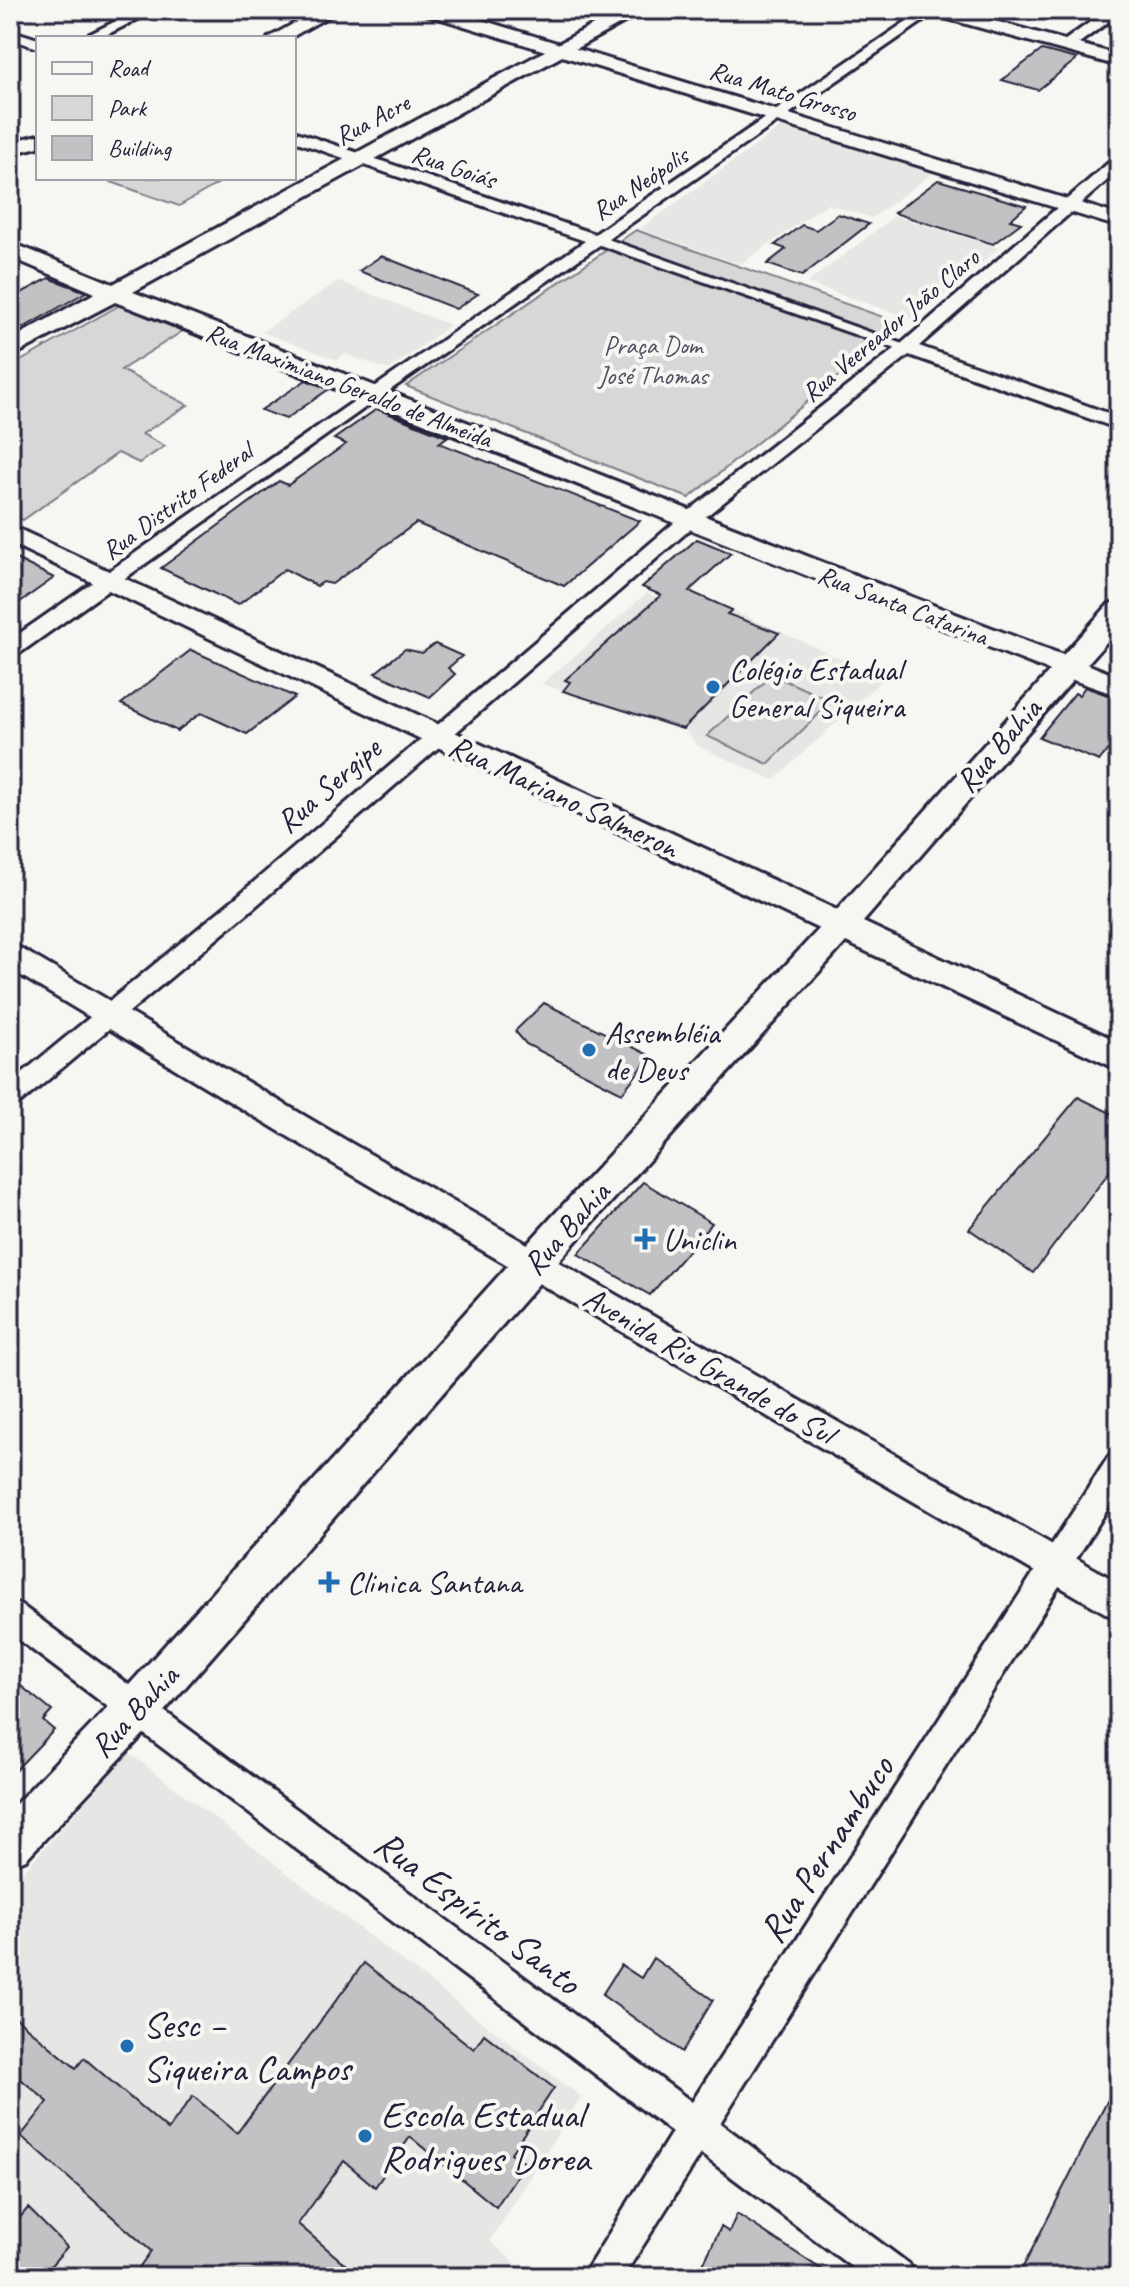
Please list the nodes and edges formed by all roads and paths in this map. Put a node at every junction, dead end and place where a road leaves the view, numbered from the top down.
1 (149, 10) edge
2 (331, 10) edge
3 (431, 10) edge
4 (636, 10) edge
5 (934, 10) edge
6 (1116, 10) edge
7 (10, 34) edge
8 (93, 36) edge
9 (281, 36) edge
10 (36, 43) edge
11 (1066, 46) junction
12 (563, 51) junction
13 (1119, 61) edge
14 (780, 117) junction
15 (296, 137) edge
16 (36, 142) edge
17 (10, 148) edge
18 (358, 158) junction
19 (1119, 162) edge
20 (1071, 206) junction
21 (1119, 221) edge
22 (598, 240) junction
23 (10, 249) edge
24 (114, 293) junction
25 (907, 348) junction
26 (10, 350) edge
27 (374, 393) junction
28 (1119, 423) edge
29 (688, 521) junction
30 (10, 533) edge
31 (111, 581) junction
32 (1119, 610) edge
33 (10, 650) edge
34 (1068, 667) junction
35 (1119, 687) edge
36 (437, 735) junction
37 (841, 926) junction
38 (10, 955) edge
39 (110, 1014) junction
40 (1119, 1057) edge
41 (10, 1097) edge
42 (533, 1264) junction
43 (1119, 1465) edge
44 (1057, 1566) junction
45 (1119, 1603) edge
46 (10, 1615) edge
47 (137, 1709) junction
48 (10, 1843) edge
49 (695, 2127) junction
50 (601, 2277) edge
51 (896, 2277) edge

1 - 8 street
2 - 9 street
3 - 12 street, Rua Mato Grosso
4 - 12 main road, Rua Acre
5 - 11 street
5 - 14 street, Rua Neópolis
6 - 11 street
7 - 10 street
11 - 13 street
12 - 14 street, Rua Mato Grosso
12 - 18 main road, Rua Acre
14 - 20 street, Rua Mato Grosso
14 - 22 street, Rua Neópolis
15 - 18 street, Rua Goiás
16 - 17 street
18 - 22 street, Rua Goiás
18 - 24 main road, Rua Acre
19 - 20 street, Rua Veereador João Claro
20 - 21 street, Rua Mato Grosso
20 - 25 street, Rua Veereador João Claro
22 - 25 street
22 - 27 street, Rua Neópolis
23 - 24 main road, Rua Maximiano Geraldo de Almeida
24 - 26 main road, Rua Acre
24 - 27 main road, Rua Maximiano Geraldo de Almeida
25 - 28 street
25 - 29 street, Rua Veereador João Claro
27 - 29 main road, Rua Maximiano Geraldo de Almeida
27 - 31 street, Rua Distrito Federal
29 - 34 main road, Rua Santa Catarina
29 - 36 street, Rua Sergipe
30 - 31 main road, Rua Mariano Salmeron
31 - 33 street, Rua Distrito Federal
31 - 36 main road, Rua Mariano Salmeron
32 - 34 main road, Rua Bahia
34 - 35 main road, Rua Santa Catarina
34 - 37 main road, Rua Bahia
36 - 37 main road, Rua Mariano Salmeron
36 - 39 street, Rua Sergipe
37 - 40 main road, Rua Mariano Salmeron
37 - 42 main road, Rua Bahia
38 - 39 street, Avenida Rio Grande do Sul
39 - 41 street, Rua Sergipe
39 - 42 street, Avenida Rio Grande do Sul
42 - 44 street, Avenida Rio Grande do Sul
42 - 47 main road, Rua Bahia
43 - 44 street, Rua Pernambuco
44 - 45 street, Avenida Rio Grande do Sul
44 - 49 street, Rua Pernambuco
46 - 47 street, Rua Espírito Santo
47 - 48 main road, Rua Bahia
47 - 49 street, Rua Espírito Santo
49 - 50 street, Rua Pernambuco
49 - 51 street, Rua Espírito Santo

